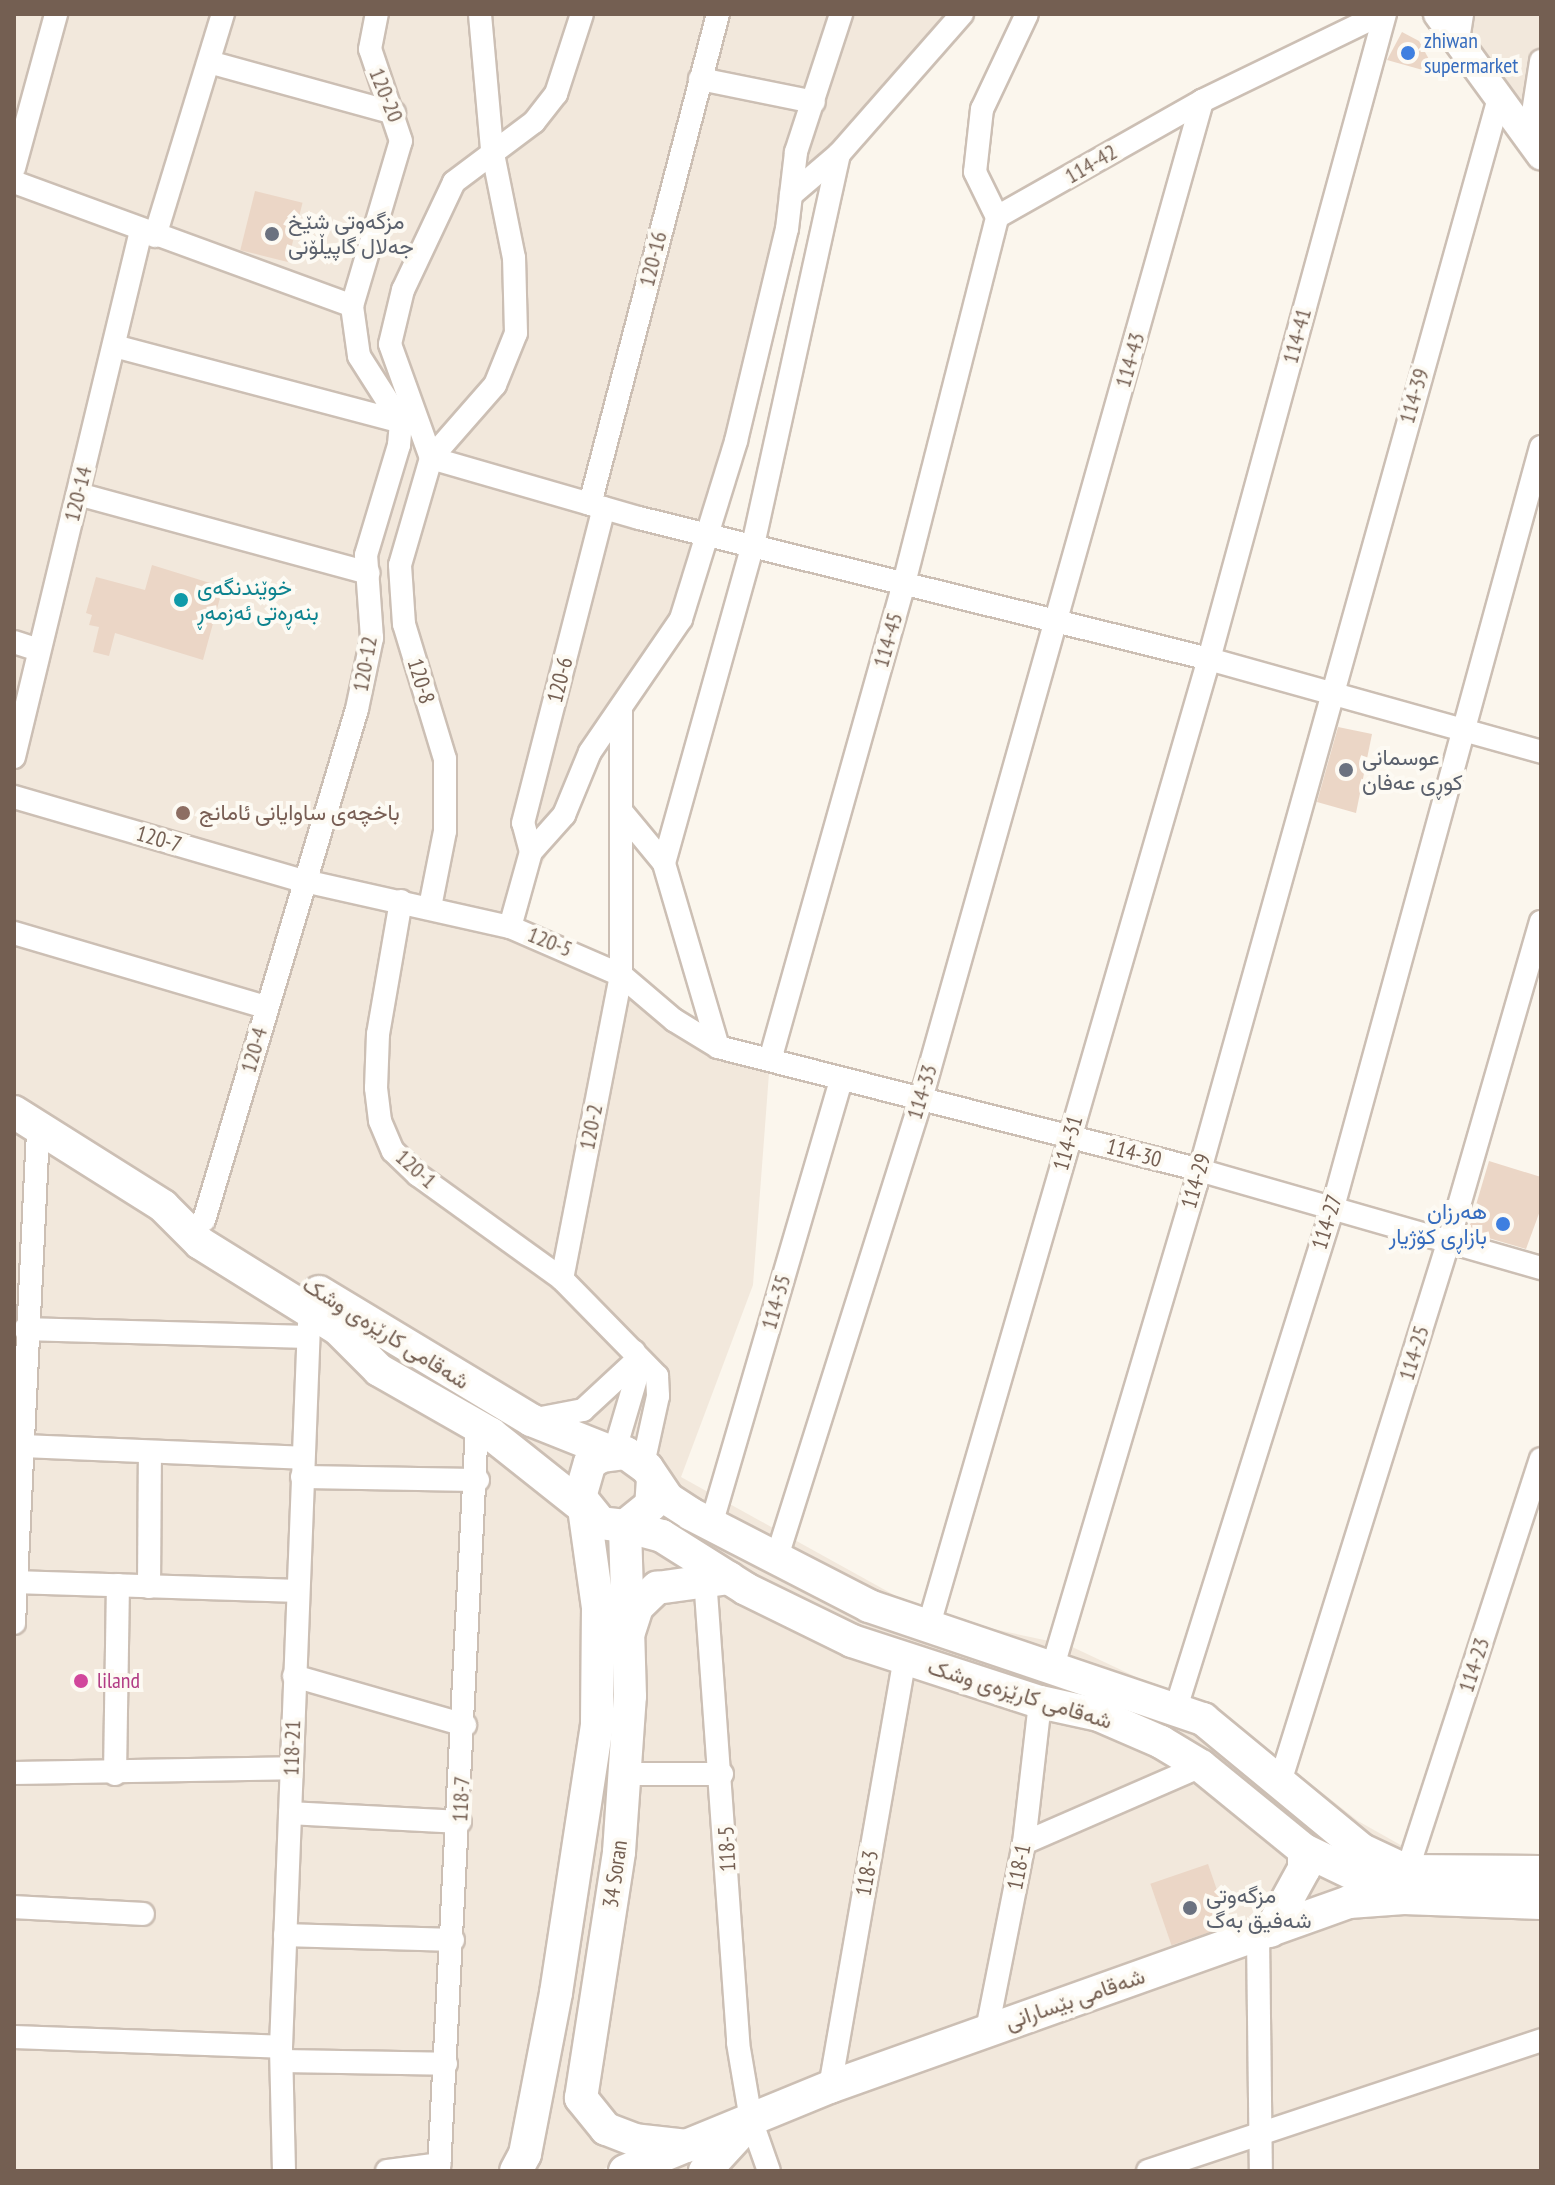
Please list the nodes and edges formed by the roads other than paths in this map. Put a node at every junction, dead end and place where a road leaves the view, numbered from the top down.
1 (56, 14) edge
2 (223, 14) edge
3 (377, 14) edge
4 (480, 14) edge
5 (582, 14) edge
6 (718, 14) edge
7 (841, 14) edge
8 (962, 14) edge
9 (1027, 14) edge
10 (1383, 14) edge
11 (1438, 14) edge
12 (1460, 27) edge
13 (1541, 61) edge
14 (209, 62) junction
15 (700, 79) junction
16 (1499, 98) junction
17 (1202, 101) junction
18 (814, 102) junction
19 (22, 107) edge
20 (394, 113) junction
21 (1535, 146) edge
22 (492, 149) junction
23 (839, 154) junction
24 (14, 168) edge
25 (14, 182) edge
26 (791, 195) junction
27 (997, 217) junction
28 (148, 233) junction
29 (352, 306) junction
30 (114, 346) junction
31 (400, 434) junction
32 (1541, 447) edge
33 (431, 458) junction
34 (78, 494) junction
35 (597, 506) junction
36 (710, 535) junction
37 (753, 545) junction
38 (368, 573) junction
39 (904, 583) junction
40 (1057, 620) junction
41 (14, 642) edge
42 (39, 650) junction
43 (1209, 659) junction
44 (1330, 695) junction
45 (621, 708) junction
46 (1460, 730) junction
47 (1541, 752) edge
48 (14, 757) edge
49 (14, 797) edge
50 (621, 811) junction
51 (531, 852) junction
52 (664, 863) junction
53 (304, 881) junction
54 (401, 901) junction
55 (430, 907) junction
56 (1541, 922) edge
57 (510, 927) junction
58 (14, 933) edge
59 (621, 975) junction
60 (266, 1007) junction
61 (718, 1047) junction
62 (770, 1060) junction
63 (841, 1079) junction
64 (921, 1099) junction
65 (26, 1119) edge
66 (1070, 1136) junction
67 (1199, 1170) junction
68 (24, 1197) edge
69 (163, 1206) junction
70 (1333, 1207) junction
71 (204, 1220) junction
72 (1449, 1240) junction
73 (1541, 1268) edge
74 (562, 1279) junction
75 (22, 1317) edge
76 (366, 1338) junction
77 (635, 1356) junction
78 (19, 1416) edge
79 (531, 1420) junction
80 (477, 1426) junction
81 (22, 1446) junction
82 (150, 1452) junction
83 (1541, 1459) edge
84 (636, 1465) junction
85 (302, 1468) junction
86 (478, 1480) junction
87 (584, 1508) junction
88 (711, 1525) junction
89 (625, 1526) junction
90 (776, 1560) junction
91 (16, 1569) edge
92 (717, 1578) junction
93 (118, 1585) junction
94 (149, 1587) junction
95 (297, 1591) junction
96 (14, 1623) edge
97 (928, 1628) junction
98 (627, 1638) junction
99 (905, 1659) junction
100 (1053, 1666) junction
101 (294, 1676) junction
102 (1040, 1702) junction
103 (1176, 1708) junction
104 (465, 1725) junction
105 (1201, 1766) junction
106 (292, 1768) junction
107 (14, 1773) edge
108 (115, 1774) junction
109 (625, 1774) junction
110 (722, 1774) junction
111 (1280, 1782) junction
112 (290, 1813) junction
113 (460, 1822) junction
114 (1024, 1843) junction
115 (1304, 1850) junction
116 (1541, 1872) edge
117 (1406, 1885) junction
118 (1541, 1903) edge
119 (14, 1907) edge
120 (143, 1914) dead end
121 (1264, 1933) junction
122 (285, 1935) junction
123 (453, 1940) junction
124 (987, 2030) junction
125 (548, 2031) junction
126 (589, 2031) junction
127 (14, 2037) edge
128 (1541, 2040) edge
129 (282, 2054) junction
130 (446, 2064) junction
131 (830, 2087) junction
132 (751, 2120) junction
133 (1261, 2133) junction
134 (696, 2159) edge
135 (440, 2168) edge
136 (284, 2171) edge
137 (387, 2171) edge
138 (516, 2171) edge
139 (625, 2171) edge
140 (769, 2171) edge
141 (1148, 2171) edge
142 (1261, 2171) edge

1 - 19 street
2 - 14 street, 120-14
3 - 20 street, 120-20
4 - 22 street
5 - 22 street
6 - 15 street, 120-16
7 - 18 street
8 - 23 street
9 - 27 street
10 - 17 street, 114-42
10 - 43 street, 114-41
11 - 12 street
12 - 16 street
13 - 21 street
14 - 20 street
14 - 28 street, 120-14
15 - 18 street
15 - 35 street, 120-16
16 - 21 street
16 - 44 street, 114-39
17 - 27 street, 114-42
17 - 40 street, 114-43
18 - 26 street
19 - 24 street
20 - 29 street, 120-20
22 - 33 street
22 - 33 street
23 - 26 street
23 - 37 street
25 - 28 street
26 - 36 street
27 - 39 street, 114-45
28 - 29 street
28 - 30 street, 120-14
29 - 31 street, 120-20
30 - 31 street
30 - 34 street, 120-14
31 - 38 street, 120-12
32 - 46 street, 114-27
33 - 35 street
33 - 55 street, 120-8
34 - 38 street
34 - 42 street, 120-14
35 - 36 street
35 - 51 street, 120-6
36 - 37 street
36 - 45 street
37 - 39 street
37 - 52 street
38 - 53 street, 120-12
39 - 40 street
39 - 62 street, 114-45
40 - 43 street
40 - 64 street, 114-33
41 - 42 street
42 - 48 street, 120-14
43 - 44 street
43 - 66 street, 114-31
44 - 46 street
44 - 67 street, 114-29
45 - 50 street, 120-2
45 - 51 street
46 - 47 street
46 - 70 street, 114-27
49 - 53 street, 120-7
50 - 52 street
50 - 59 street, 120-2
51 - 57 street
52 - 61 street
53 - 54 street, 120-5
53 - 60 street, 120-4
54 - 55 street, 120-5
54 - 74 street, 120-1
55 - 57 street, 120-5
56 - 72 street, 114-25
57 - 59 street, 120-5
58 - 60 street
59 - 61 street, 120-5
59 - 74 street, 120-2
60 - 71 street, 120-4
61 - 62 street, 120-5
62 - 63 street, 114-30
63 - 64 street, 114-30
63 - 88 street, 114-35
64 - 66 street, 114-30
64 - 90 street, 114-33
65 - 68 street
65 - 69 main road, شەقامی کارێزەی وشک
66 - 67 street, 114-30
66 - 97 street, 114-31
67 - 70 street, 114-30
67 - 100 street, 114-29
68 - 75 street
69 - 71 main road, شەقامی کارێزەی وشک
69 - 76 main road, شەقامی کارێزەی وشک
70 - 72 street, 114-30
70 - 103 street, 114-27
71 - 76 main road, شەقامی کارێزەی وشک
72 - 73 street, 114-30
72 - 111 street, 114-25
74 - 77 street, 120-1
75 - 78 street
75 - 85 street, 118-21
76 - 79 main road, شەقامی کارێزەی وشک
76 - 80 main road, شەقامی کارێزەی وشک
77 - 79 street
77 - 84 street
77 - 84 street, 120-1
78 - 81 street
79 - 84 main road, شەقامی کارێزەی وشک
80 - 86 street, 118-7
80 - 87 main road, شەقامی کارێزەی وشک
81 - 82 street
81 - 91 street
82 - 85 street
82 - 94 street
83 - 117 street, 114-23
84 - 87 main road
84 - 88 main road, شەقامی کارێزەی وشک
84 - 89 main road
85 - 86 street
85 - 95 street, 118-21
86 - 104 street, 118-7
87 - 89 main road
87 - 125 main road, 34 Soran
88 - 90 main road, شەقامی کارێزەی وشک
89 - 92 main road, شەقامی کارێزەی وشک
89 - 98 main road, 34 Soran
90 - 97 main road, شەقامی کارێزەی وشک
91 - 93 street
91 - 96 street
92 - 98 main road
92 - 99 main road, شەقامی کارێزەی وشک
92 - 110 street, 118-5
93 - 94 street
93 - 108 street
94 - 95 street
95 - 101 street, 118-21
97 - 100 main road, شەقامی کارێزەی وشک
98 - 109 main road, 34 Soran
99 - 102 main road, شەقامی کارێزەی وشک
99 - 131 street, 118-3
100 - 103 main road, شەقامی کارێزەی وشک
101 - 104 street
101 - 106 street, 118-21
102 - 105 main road, شەقامی کارێزەی وشک
102 - 114 street, 118-1
103 - 111 main road, شەقامی کارێزەی وشک
104 - 113 street, 118-7
105 - 114 street
105 - 115 main road, شەقامی کارێزەی وشک
106 - 108 street
106 - 112 street, 118-21
107 - 108 street
109 - 110 street
109 - 126 main road, 34 Soran
110 - 132 street, 118-5
111 - 117 main road, شەقامی کارێزەی وشک
112 - 113 street
112 - 122 street, 118-21
113 - 123 street, 118-7
114 - 124 street, 118-1
115 - 117 main road, شەقامی کارێزەی وشک
115 - 121 main road
116 - 117 main road, شەقامی کارێزەی وشک
117 - 118 main road, شەقامی کارێزەی وشک
117 - 121 main road, شەقامی بێسارانی
119 - 120 street
121 - 124 main road, شەقامی بێسارانی
121 - 133 street
122 - 123 street
122 - 129 street, 118-21
123 - 130 street, 118-7
124 - 131 main road, شەقامی بێسارانی
125 - 126 main road
125 - 138 main road, 34 Soran
126 - 134 main road, 34 Soran
127 - 129 street
128 - 133 street
129 - 130 street
129 - 136 street, 118-21
130 - 135 street, 118-7
131 - 132 main road, شەقامی بێسارانی
132 - 134 main road, شەقامی بێسارانی
132 - 140 street, 118-5
133 - 141 street
133 - 142 street
134 - 139 main road, شەقامی بێسارانی
135 - 137 street

